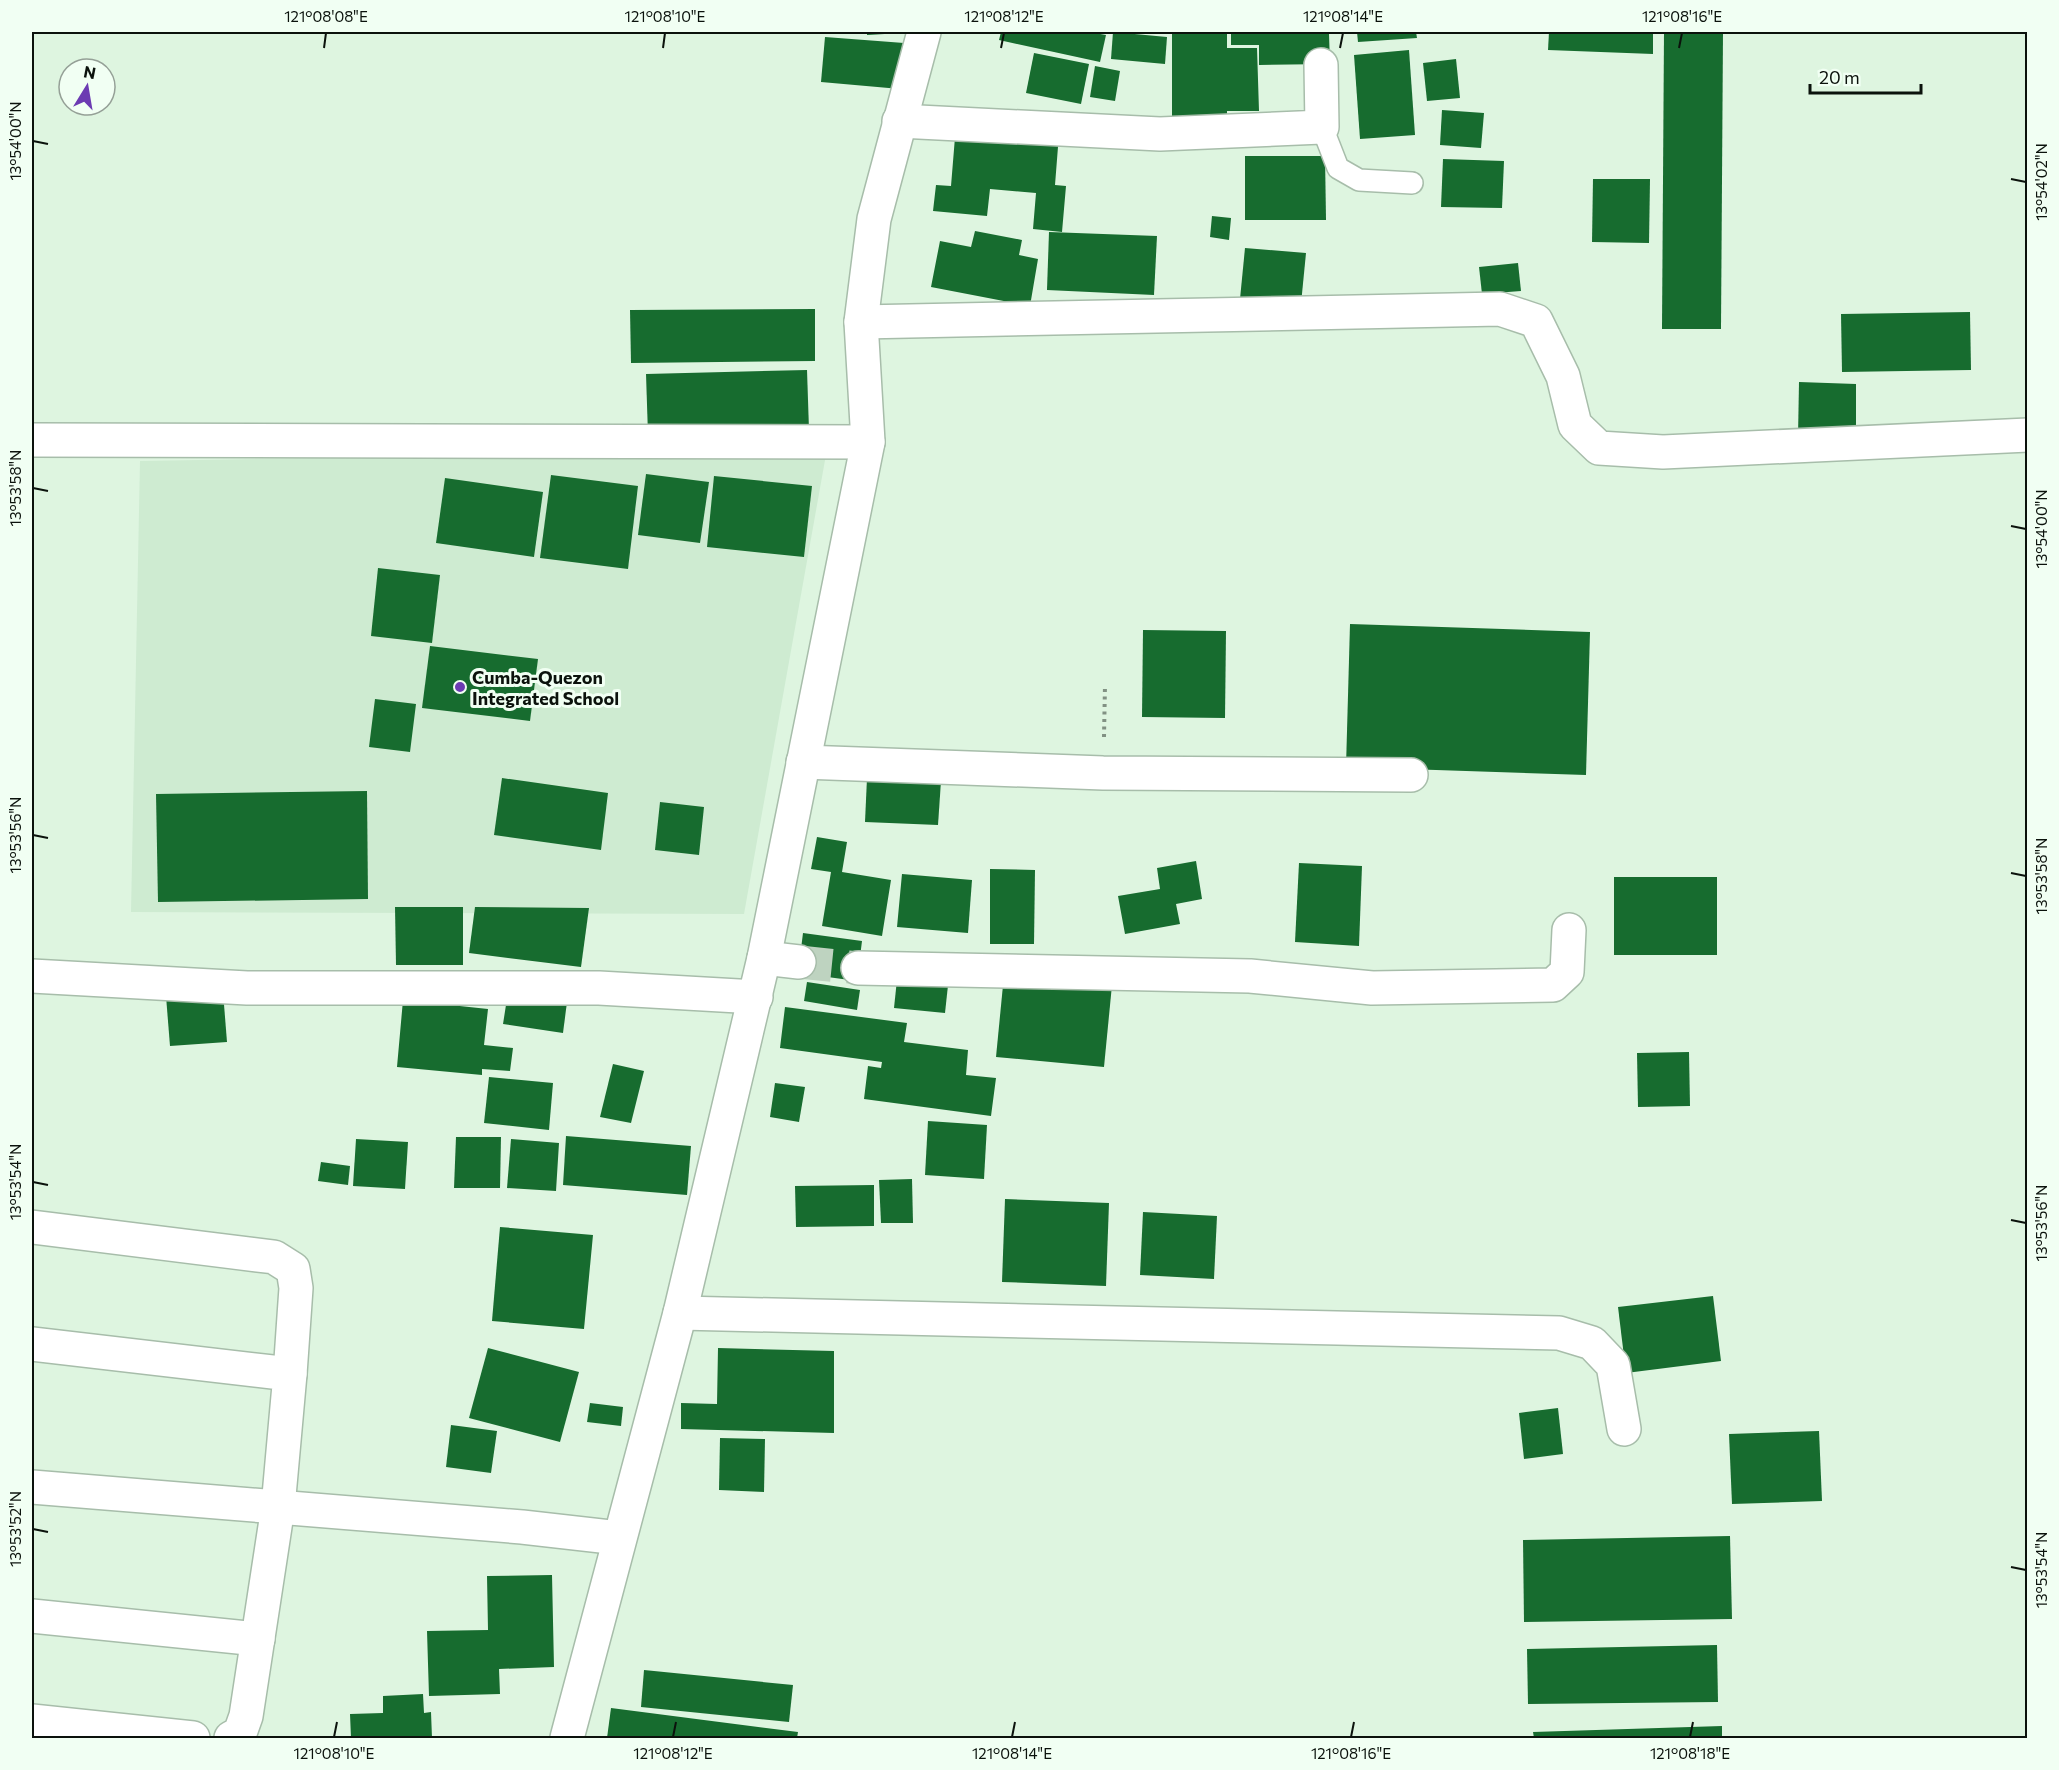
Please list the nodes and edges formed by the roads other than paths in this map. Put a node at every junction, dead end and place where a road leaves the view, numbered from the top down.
1 (924, 32) edge
2 (1321, 65) dead end
3 (899, 121) junction
4 (1322, 127) junction
5 (1412, 183) dead end
6 (861, 322) junction
7 (2028, 435) edge
8 (32, 440) edge
9 (868, 442) junction
10 (803, 762) junction
11 (1411, 775) dead end
12 (1569, 930) dead end
13 (764, 958) junction
14 (799, 962) tunnel mouth
15 (858, 968) tunnel mouth
16 (32, 976) edge
17 (756, 997) junction
18 (32, 1227) edge
19 (680, 1313) junction
20 (32, 1344) edge
21 (290, 1374) junction
22 (1624, 1429) dead end
23 (32, 1487) edge
24 (278, 1507) junction
25 (619, 1538) junction
26 (32, 1616) edge
27 (258, 1639) junction
28 (32, 1721) edge
29 (193, 1738) edge
30 (231, 1738) edge
31 (567, 1738) edge

1 - 3 street
2 - 4 street
3 - 4 street
3 - 6 street
4 - 5 lane
6 - 7 street
6 - 9 street
8 - 9 street
9 - 10 street
10 - 11 street
10 - 13 street
12 - 15 street
13 - 14 street
13 - 17 street
16 - 17 street
17 - 19 street
18 - 21 street
19 - 22 street
19 - 25 street
20 - 21 street
21 - 24 street
23 - 24 street
24 - 25 street
24 - 27 street
25 - 31 street
26 - 27 street
27 - 30 street
28 - 29 street

